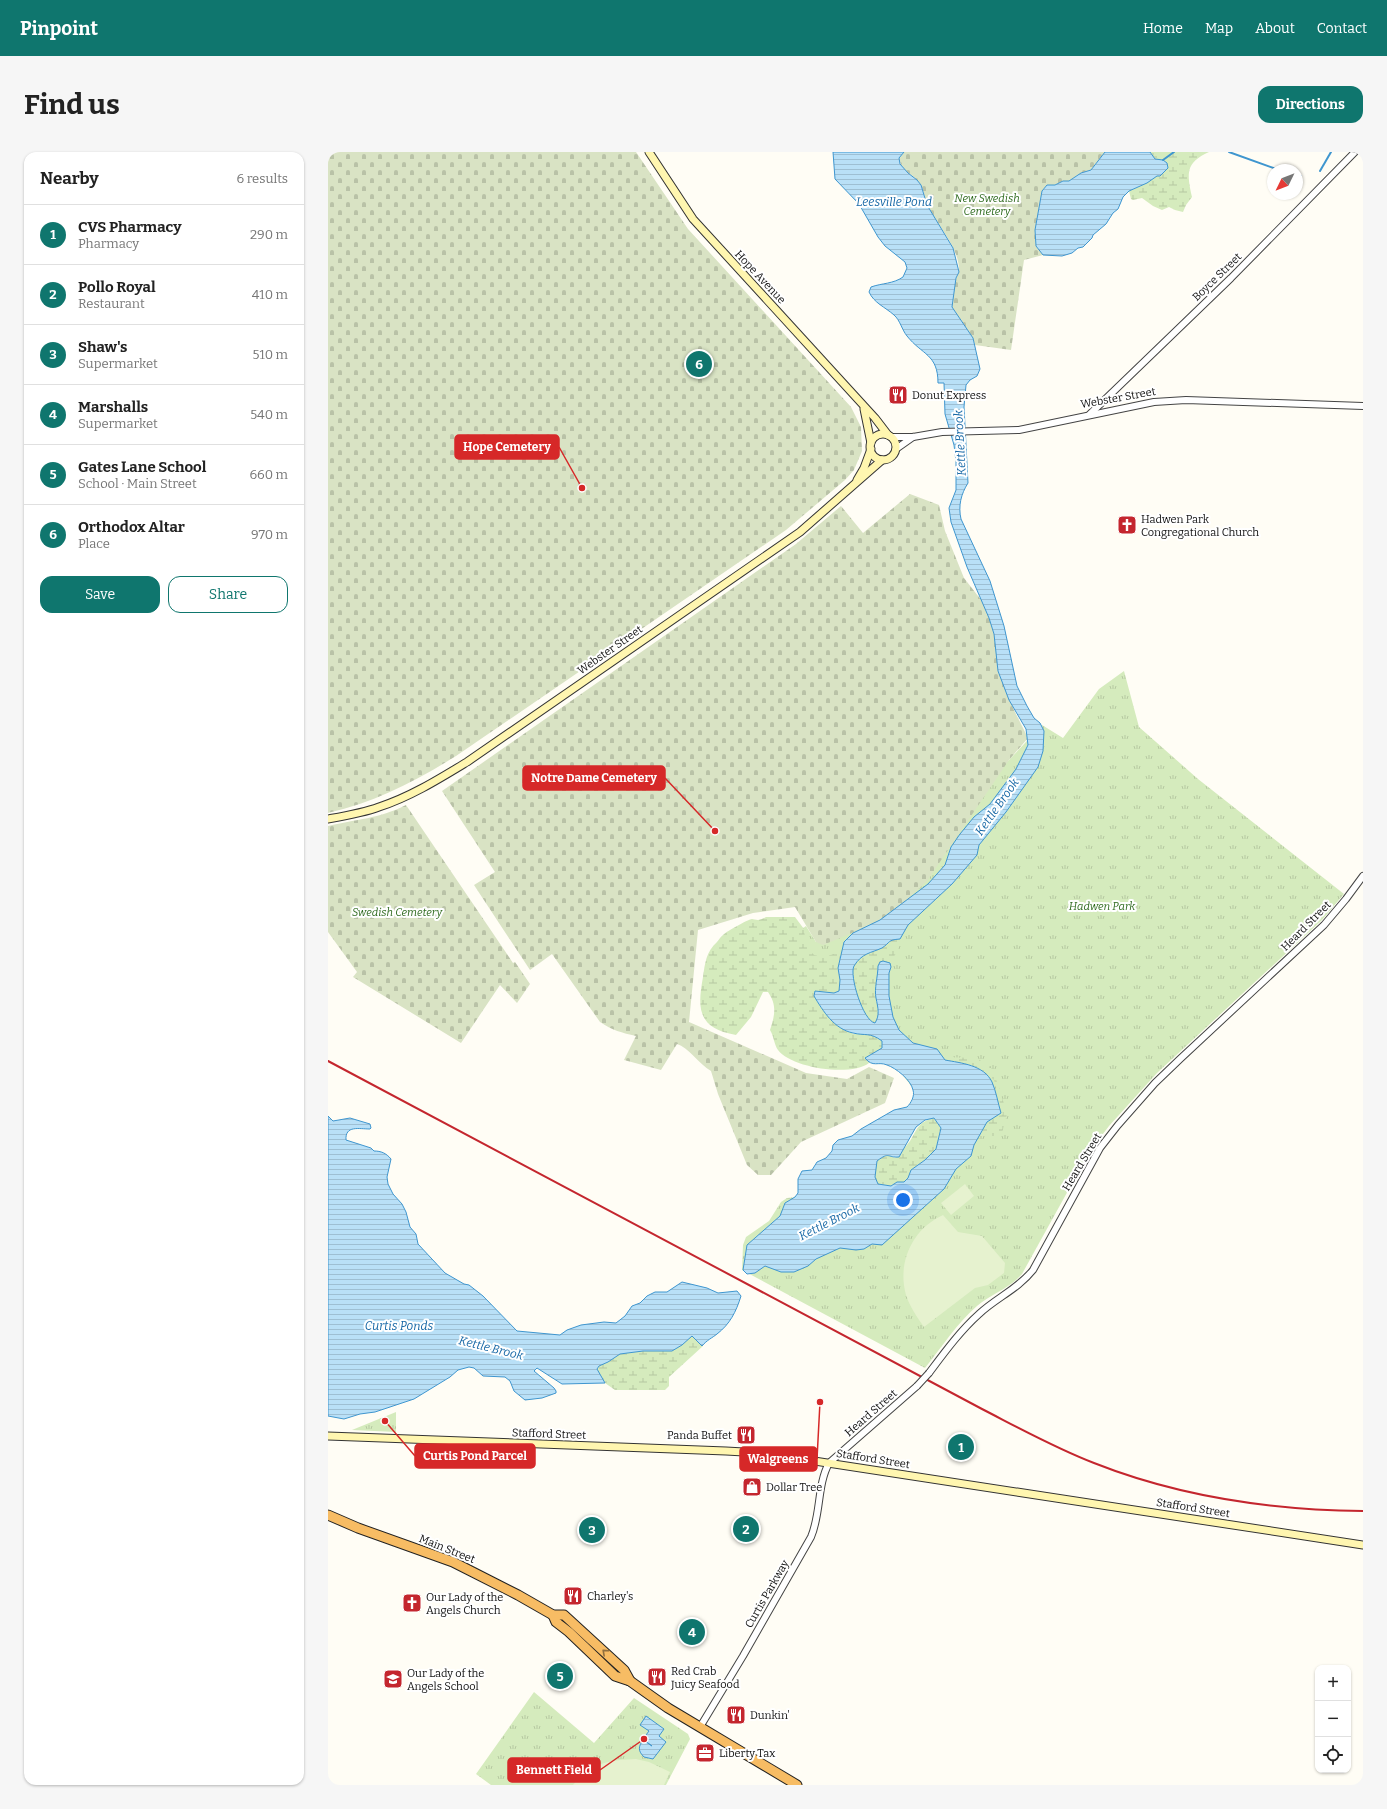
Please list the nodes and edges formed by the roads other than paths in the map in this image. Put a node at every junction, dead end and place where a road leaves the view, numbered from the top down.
1 (649, 152) edge
2 (1355, 152) edge
3 (1363, 406) edge
4 (864, 408) junction
5 (1090, 414) junction
6 (890, 436) junction
7 (913, 436) junction
8 (871, 446) junction
9 (896, 449) junction
10 (882, 460) junction
11 (854, 485) junction
12 (328, 819) edge
13 (1363, 876) edge
14 (328, 1436) edge
15 (829, 1463) junction
16 (328, 1515) edge
17 (1363, 1545) edge
18 (700, 1727) junction
19 (798, 1785) edge

1 - 4 main road, Hope Avenue
2 - 5 street, Boyce Street
3 - 5 street, Webster Street
4 - 6 main road, Hope Avenue
4 - 8 main road
5 - 7 street, Webster Street
6 - 7 street, Webster Street
6 - 8 main road
6 - 9 main road
7 - 9 street, Webster Street
8 - 10 main road
8 - 11 main road
9 - 10 main road
10 - 11 main road, Webster Street
11 - 12 main road, Webster Street
13 - 15 street, Heard Street, bridge
14 - 15 main road, Stafford Street
15 - 17 main road, Stafford Street
15 - 18 street, Curtis Parkway
16 - 18 highway, Main Street
18 - 19 highway, Main Street

